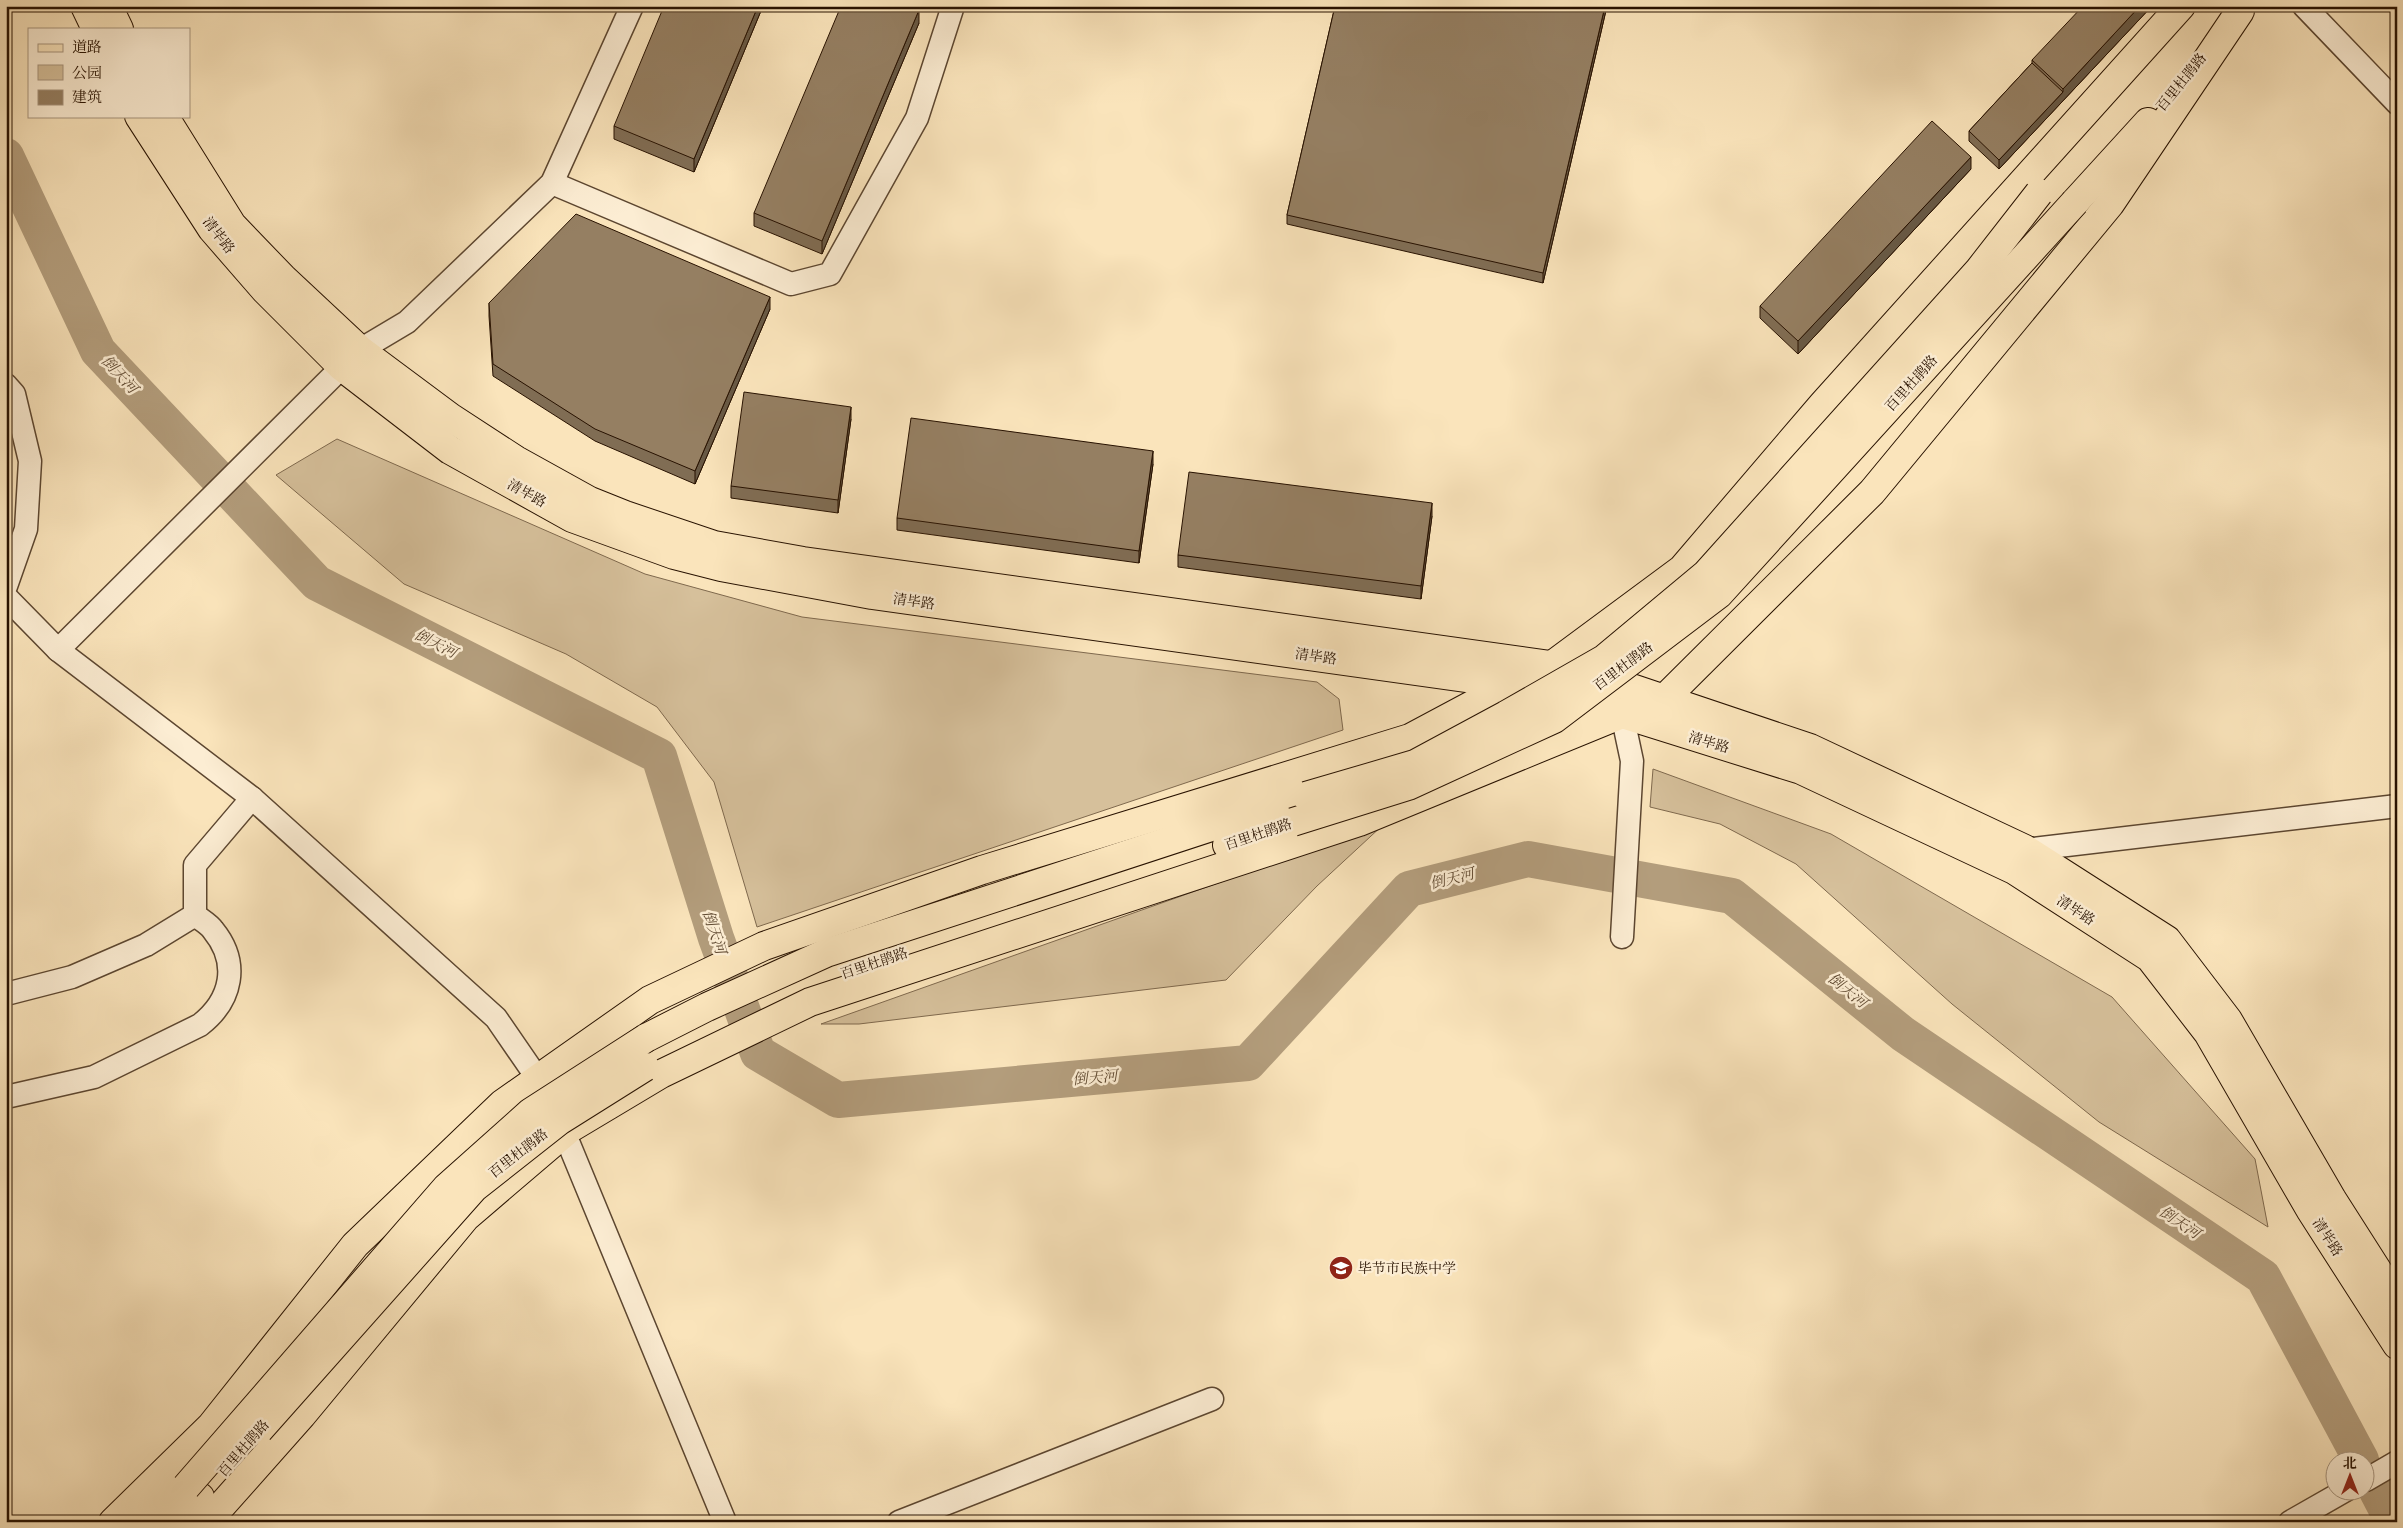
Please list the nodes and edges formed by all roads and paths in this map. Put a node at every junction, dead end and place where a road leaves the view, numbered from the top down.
1 (85, 6) edge
2 (108, 6) edge
3 (632, 6) edge
4 (953, 6) edge
5 (2183, 6) edge
6 (2304, 6) edge
7 (2242, 8) edge
8 (96, 28) edge
9 (119, 28) edge
10 (2397, 103) edge
11 (140, 118) edge
12 (165, 118) edge
13 (552, 183) junction
14 (351, 359) junction
15 (6, 385) edge
16 (6, 586) edge
17 (6, 597) edge
18 (58, 650) junction
19 (1550, 666) junction
20 (1513, 683) junction
21 (1664, 699) junction
22 (1622, 714) junction
23 (252, 798) junction
24 (2397, 806) edge
25 (2025, 849) junction
26 (1989, 858) junction
27 (195, 916) junction
28 (1622, 936) dead end
29 (6, 994) edge
30 (538, 1079) junction
31 (6, 1097) edge
32 (562, 1127) junction
33 (2397, 1302) edge
34 (2397, 1345) edge
35 (1212, 1399) dead end
36 (2397, 1462) edge
37 (2376, 1474) edge
38 (2328, 1500) edge
39 (198, 1502) edge
40 (2296, 1518) edge
41 (114, 1522) edge
42 (148, 1522) edge
43 (178, 1522) edge
44 (725, 1522) edge
45 (899, 1522) edge

1 - 8 main road
2 - 9 main road
3 - 13 street
4 - 13 street
5 - 19 main road
5 - 39 main road, 百里杜鹃路, bridge
6 - 10 street
7 - 21 main road
7 - 32 main road, 百里杜鹃路, bridge
11 - 14 main road, 清毕路
12 - 14 main road
13 - 14 street
14 - 18 street
14 - 19 main road
14 - 20 main road, 清毕路
15 - 16 street
17 - 18 street
18 - 23 street
19 - 20 main road
19 - 21 main road
20 - 22 main road, 清毕路
20 - 30 main road
21 - 22 main road
21 - 25 main road
22 - 26 main road, 清毕路
22 - 28 street
22 - 32 main road
23 - 27 street
23 - 30 street
24 - 25 street
25 - 26 street
25 - 33 main road
26 - 34 main road, 清毕路
27 - 29 street
27 - 31 street
30 - 32 street
30 - 41 main road
32 - 39 main road, 百里杜鹃路, bridge
32 - 44 street
35 - 45 street
36 - 37 street
38 - 40 street
39 - 42 main road, 百里杜鹃路
39 - 43 main road, 百里杜鹃路

